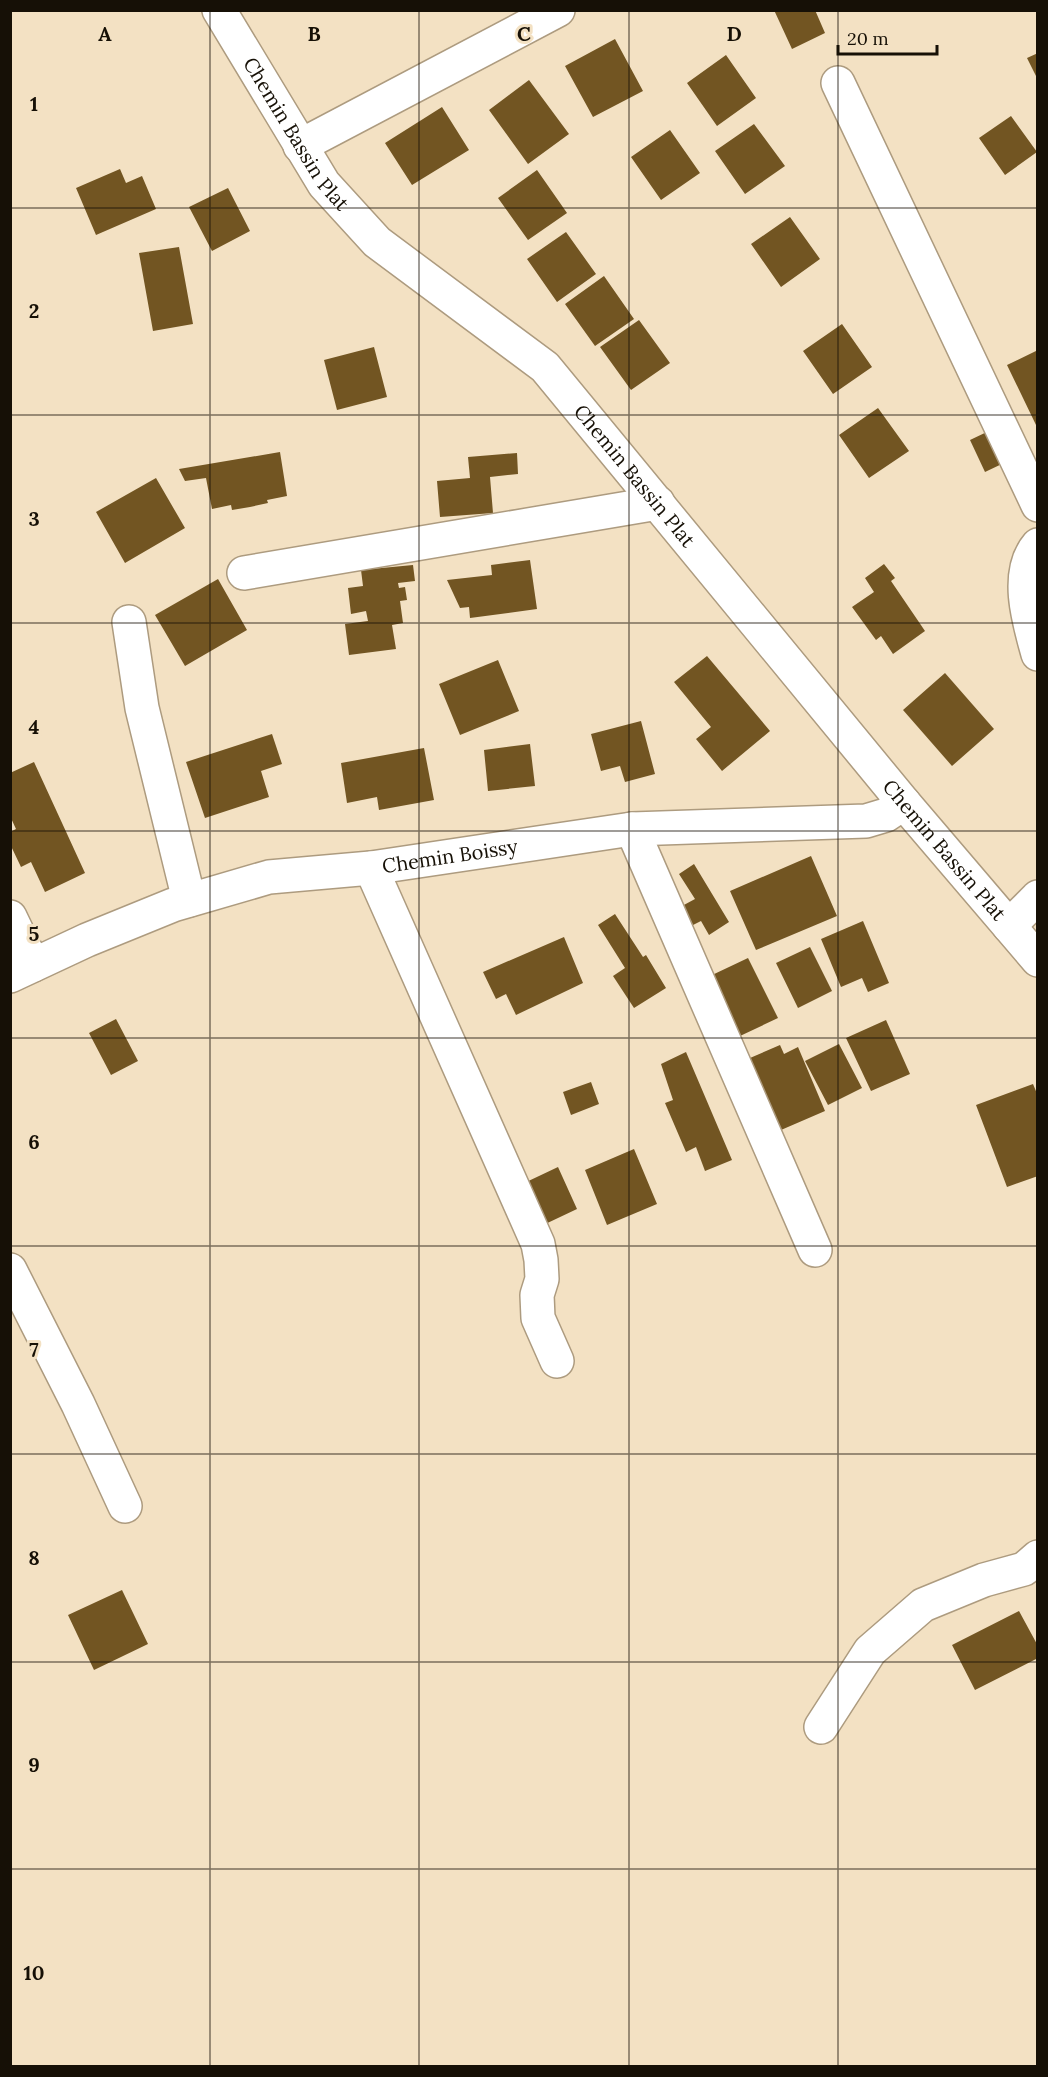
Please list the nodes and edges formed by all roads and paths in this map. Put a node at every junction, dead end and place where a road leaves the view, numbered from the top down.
1 (219, 10) edge
2 (558, 10) edge
3 (838, 82) dead end
4 (300, 146) junction
5 (658, 503) junction
6 (1038, 505) edge
7 (1038, 545) edge
8 (244, 573) dead end
9 (129, 622) dead end
10 (1038, 654) edge
11 (904, 803) junction
12 (632, 829) junction
13 (371, 868) junction
14 (1038, 897) edge
15 (189, 900) junction
16 (10, 917) edge
17 (1009, 926) junction
18 (1038, 960) edge
19 (22, 971) edge
20 (815, 1250) dead end
21 (10, 1270) edge
22 (557, 1361) dead end
23 (125, 1506) dead end
24 (1038, 1557) edge
25 (821, 1727) dead end

1 - 4 street, Chemin Bassin Plat
2 - 4 street
3 - 6 street
4 - 5 street, Chemin Bassin Plat
5 - 8 street
5 - 11 street, Chemin Bassin Plat
7 - 10 street
9 - 15 street
11 - 12 street, Chemin Boissy
11 - 17 street, Chemin Bassin Plat
12 - 13 street, Chemin Boissy
12 - 20 street
13 - 15 street, Chemin Boissy
13 - 22 street
14 - 17 street
15 - 19 street, Chemin Boissy
16 - 19 street
17 - 18 street, Chemin Bassin Plat
21 - 23 street
24 - 25 street

